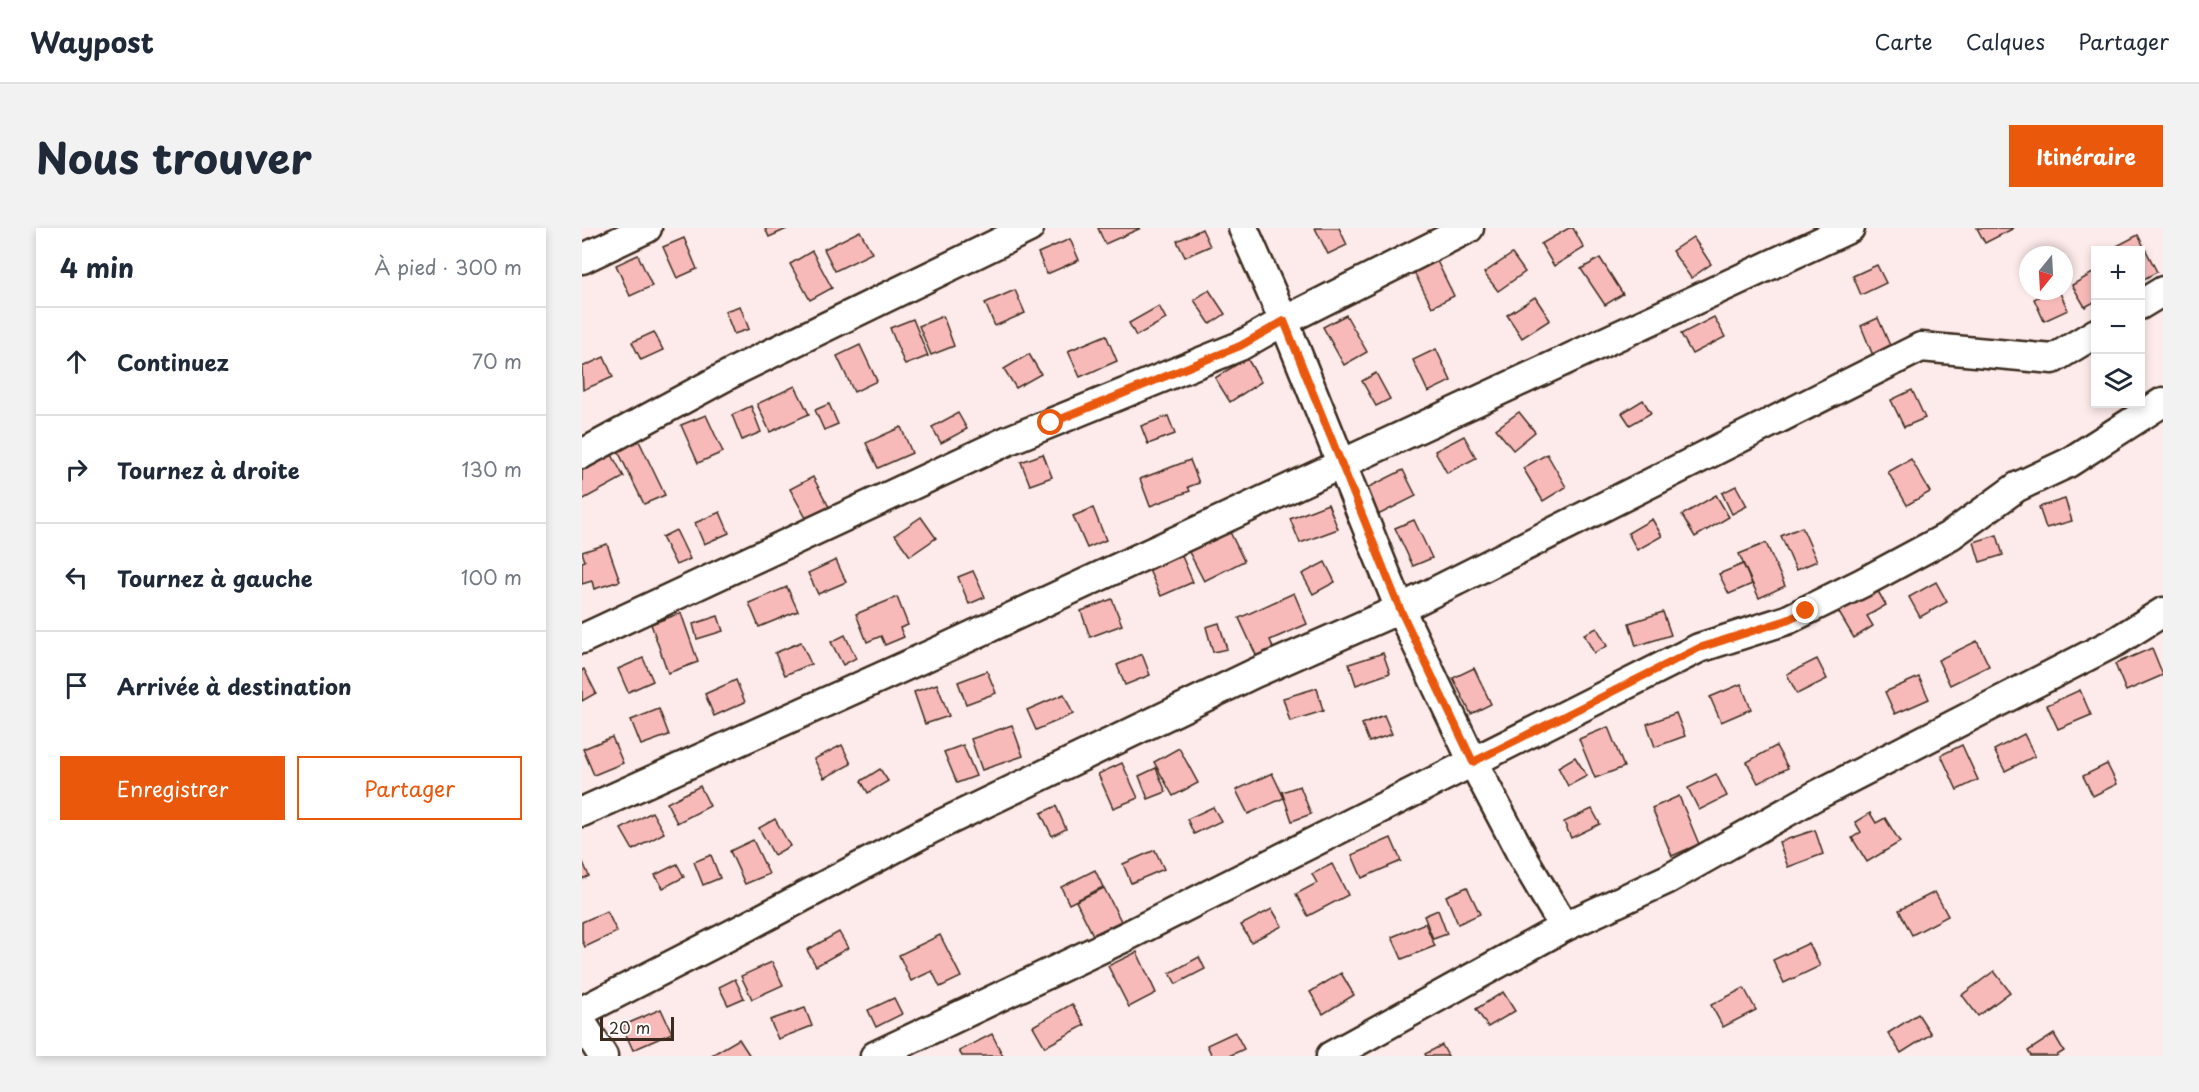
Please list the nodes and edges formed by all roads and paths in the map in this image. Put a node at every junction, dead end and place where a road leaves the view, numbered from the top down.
1 (647, 228) edge
2 (1029, 228) edge
3 (1243, 228) edge
4 (1469, 228) edge
5 (1850, 228) edge
6 (582, 259) edge
7 (2163, 291) edge
8 (2145, 302) edge
9 (1284, 321) junction
10 (2091, 336) edge
11 (2163, 402) edge
12 (582, 454) edge
13 (1342, 464) junction
14 (1400, 609) junction
15 (2163, 612) edge
16 (582, 639) edge
17 (1473, 762) junction
18 (582, 812) edge
19 (1564, 927) junction
20 (584, 1009) edge
21 (603, 1056) edge
22 (875, 1056) edge
23 (1331, 1056) edge

1 - 6 street
2 - 12 street
3 - 9 street
4 - 9 street
5 - 13 street
7 - 8 street
9 - 13 street
9 - 16 street
10 - 14 street
11 - 17 street
13 - 14 street
13 - 18 street
14 - 17 street
14 - 20 street
15 - 19 street
17 - 19 street
17 - 22 street
19 - 23 street
20 - 21 street

